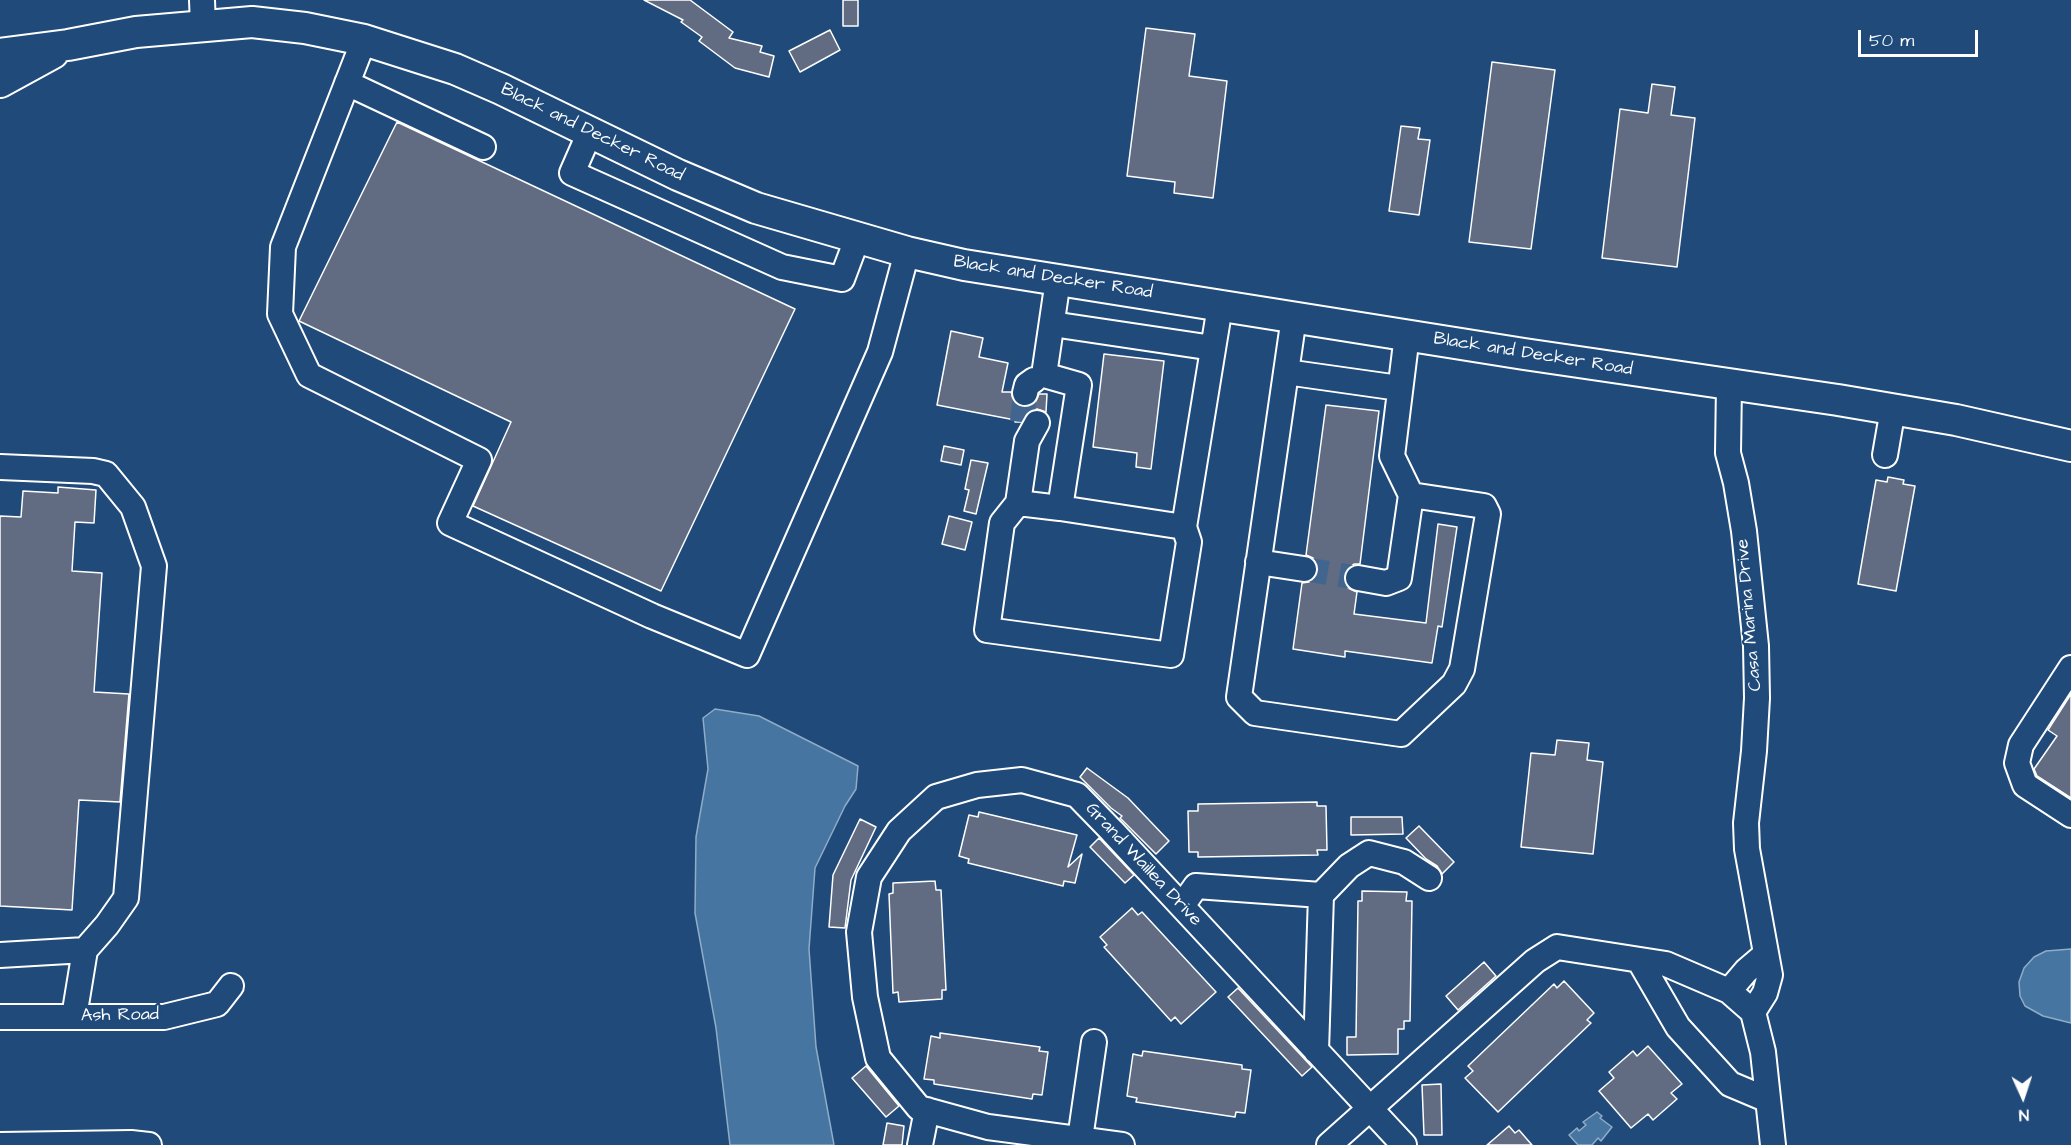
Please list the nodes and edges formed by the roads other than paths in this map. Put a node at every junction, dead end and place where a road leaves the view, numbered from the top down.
1 (203, 13) edge
2 (364, 40) junction
3 (68, 45) junction
4 (0, 54) edge
5 (0, 82) edge
6 (347, 83) junction
7 (590, 132) junction
8 (483, 147) dead end
9 (857, 238) junction
10 (907, 252) junction
11 (1058, 280) junction
12 (1220, 306) junction
13 (1294, 317) junction
14 (1052, 324) junction
15 (1407, 335) junction
16 (1213, 348) junction
17 (1286, 372) junction
18 (1729, 384) junction
19 (1400, 388) junction
20 (1893, 409) junction
21 (1028, 429) tunnel mouth
22 (2071, 446) edge
23 (1885, 454) dead end
24 (0, 467) edge
25 (1411, 495) junction
26 (1018, 503) junction
27 (1060, 508) junction
28 (1184, 527) junction
29 (1258, 562) junction
30 (1304, 569) tunnel mouth
31 (1358, 578) tunnel mouth
32 (2071, 668) edge
33 (2071, 815) edge
34 (1429, 878) dead end
35 (1321, 895) junction
36 (1182, 906) junction
37 (85, 950) junction
38 (1766, 954) junction
39 (0, 955) edge
40 (1639, 960) junction
41 (1746, 971) junction
42 (231, 986) dead end
43 (1729, 991) junction
44 (1759, 1002) junction
45 (0, 1017) edge
46 (74, 1017) junction
47 (1094, 1042) dead end
48 (1316, 1051) junction
49 (1768, 1100) junction
50 (1370, 1108) junction
51 (927, 1110) junction
52 (1080, 1139) junction
53 (0, 1145) edge
54 (149, 1145) edge
55 (920, 1145) edge
56 (1122, 1145) edge
57 (1329, 1145) edge
58 (1404, 1145) edge
59 (1773, 1145) edge

1 - 2 main road, Black and Decker Road
1 - 3 main road, Black and Decker Road
2 - 6 street
2 - 7 main road, Black and Decker Road
3 - 4 main road, Black and Decker Road
3 - 5 main road, Black and Decker Road
6 - 8 street
6 - 10 street
7 - 9 main road, Black and Decker Road
7 - 9 street
9 - 10 main road, Black and Decker Road
10 - 11 main road, Black and Decker Road
11 - 12 main road, Black and Decker Road
11 - 14 street
12 - 13 main road, Black and Decker Road
12 - 16 street
13 - 15 main road, Black and Decker Road
13 - 17 street
14 - 16 street
14 - 27 street
15 - 18 main road, Black and Decker Road
15 - 19 street
16 - 28 street
17 - 19 street
17 - 29 street
18 - 20 main road, Black and Decker Road
18 - 38 street, Casa Marina Drive
19 - 25 street
20 - 22 main road, Black and Decker Road
20 - 23 street
21 - 26 street
24 - 37 street
25 - 29 street
25 - 31 street
26 - 27 street
26 - 28 street
27 - 28 street
29 - 30 street
32 - 33 street
34 - 35 street
35 - 36 street
35 - 48 street
36 - 48 street, Grand Waillea Drive
36 - 51 street, Grand Waillea Drive
37 - 39 street
37 - 46 street
38 - 41 street
38 - 44 street, Casa Marina Drive
40 - 43 street
40 - 49 street
40 - 50 street
41 - 43 street
41 - 44 street
42 - 46 street, Ash Road
43 - 44 street
44 - 49 street
45 - 46 street, Ash Road
47 - 52 street
48 - 50 street, Grand Waillea Drive
49 - 59 street
50 - 57 street
50 - 58 street, Grand Waillea Drive
51 - 52 street, Grand Waillea Drive
51 - 55 street
52 - 56 street, Grand Waillea Drive
53 - 54 street

